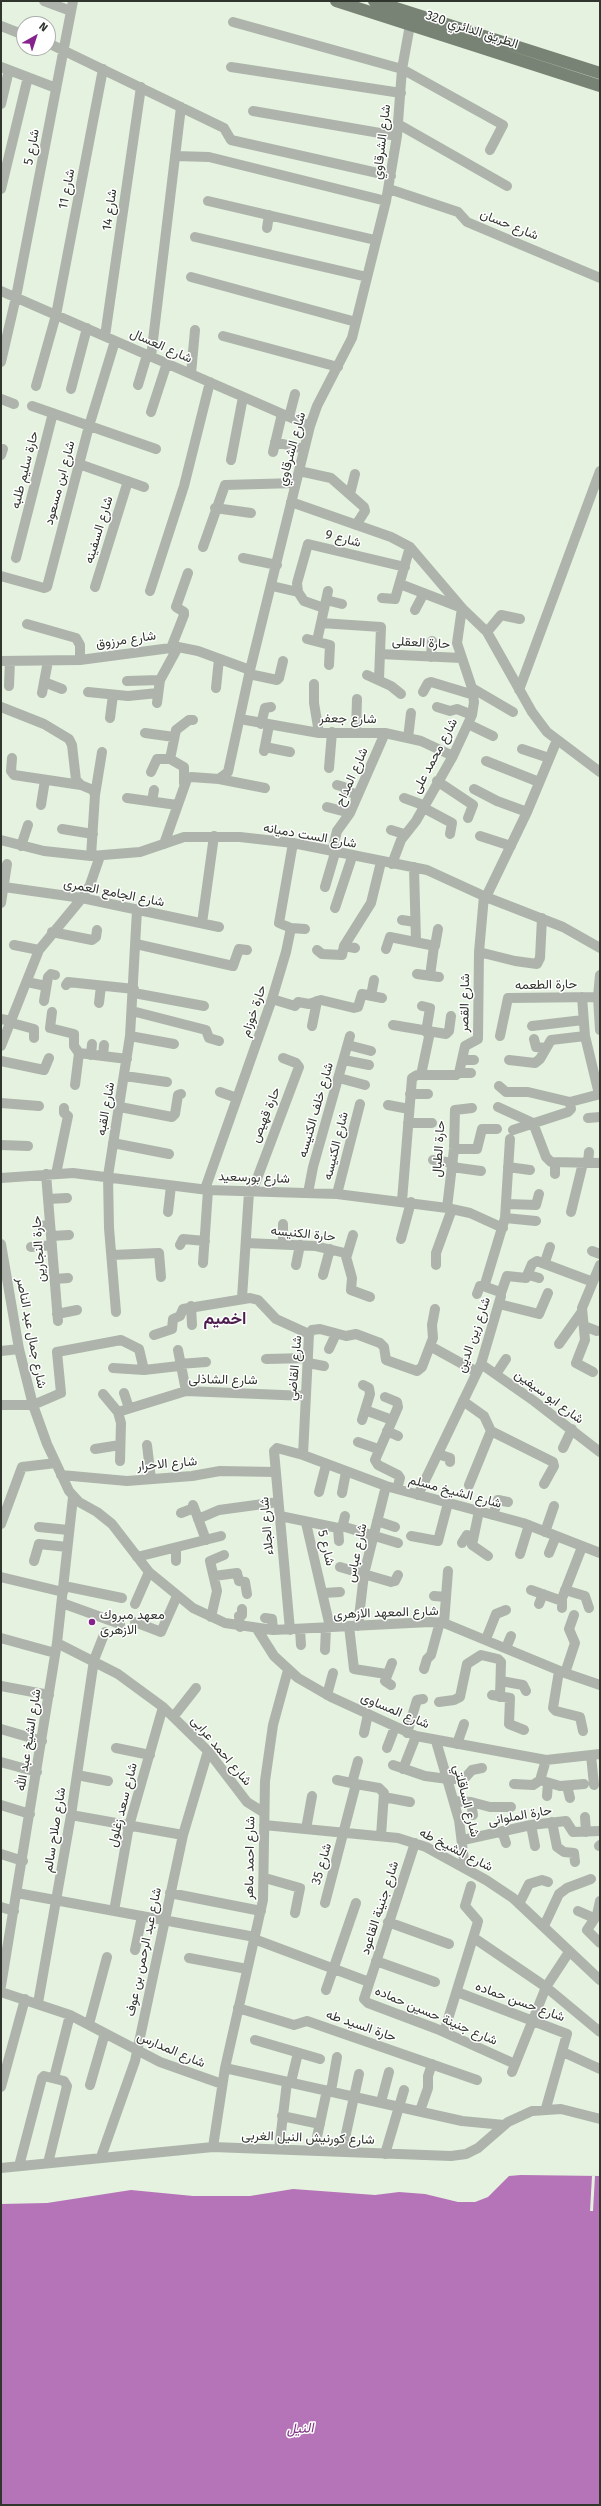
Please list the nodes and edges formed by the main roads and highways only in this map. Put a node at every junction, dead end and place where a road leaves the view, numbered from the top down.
1 (336, 1) edge
2 (374, 1) edge
3 (400, 5) edge
4 (527, 57) junction
5 (600, 73) edge
6 (600, 86) edge

1 - 4 main road, الطريق الدائري 320
2 - 3 main road, الطريق الدائري 320
3 - 4 main road, الطريق الدائري 320
4 - 5 main road, الطريق الدائري 320
4 - 6 main road, الطريق الدائري 320

